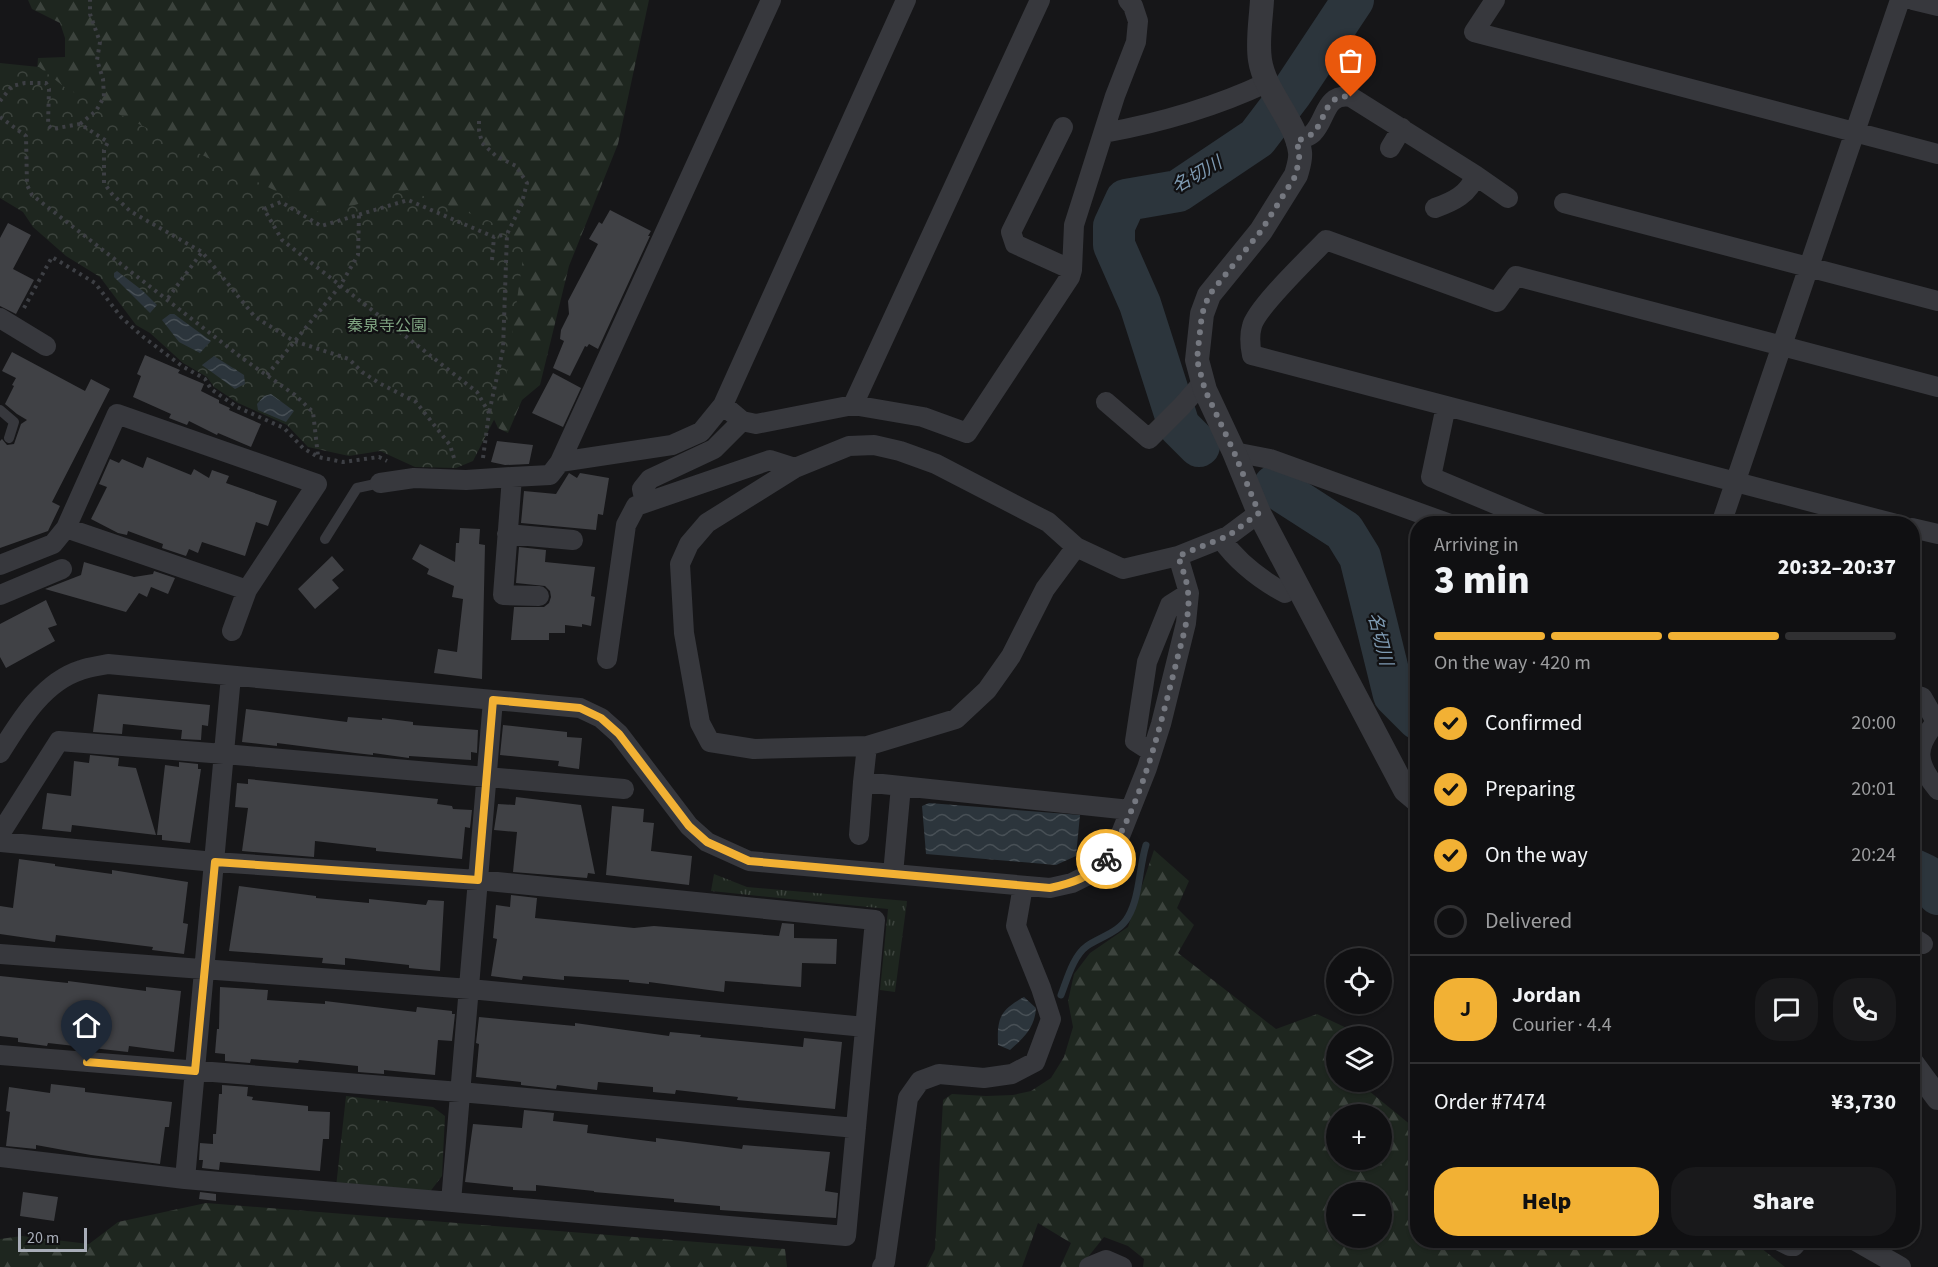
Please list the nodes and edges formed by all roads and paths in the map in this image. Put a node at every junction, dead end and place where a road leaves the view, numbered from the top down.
1 (90, 0) edge
2 (771, 0) edge
3 (906, 0) edge
4 (1040, 0) edge
5 (1262, 0) edge
6 (1495, 0) edge
7 (1900, 0) edge
8 (1913, 0) edge
9 (1132, 2) edge
10 (1938, 6) edge
11 (1266, 82) junction
12 (0, 102) edge
13 (0, 117) edge
14 (480, 122) dead end
15 (80, 124) junction
16 (1063, 127) dead end
17 (1402, 128) junction
18 (1104, 133) junction
19 (1855, 133) junction
20 (1296, 142) junction
21 (1390, 148) dead end
22 (1938, 154) edge
23 (1476, 175) junction
24 (1508, 198) dead end
25 (1564, 203) dead end
26 (1435, 208) dead end
27 (359, 215) junction
28 (507, 234) junction
29 (494, 237) junction
30 (202, 252) junction
31 (492, 260) dead end
32 (1809, 269) junction
33 (1072, 270) junction
34 (340, 286) junction
35 (168, 298) junction
36 (1938, 302) edge
37 (7, 322) edge
38 (294, 341) junction
39 (46, 346) dead end
40 (1782, 346) junction
41 (267, 375) junction
42 (1203, 382) junction
43 (1938, 387) edge
44 (1106, 402) dead end
45 (723, 405) junction
46 (853, 405) junction
47 (1446, 406) junction
48 (0, 410) edge
49 (489, 413) junction
50 (741, 421) junction
51 (9, 438) dead end
52 (1234, 452) junction
53 (318, 457) junction
54 (560, 462) junction
55 (456, 464) dead end
56 (795, 468) junction
57 (512, 477) junction
58 (482, 479) junction
59 (1736, 482) junction
60 (380, 483) joint
61 (317, 484) junction
62 (645, 503) junction
63 (1259, 513) junction
64 (1427, 516) edge
65 (1524, 516) edge
66 (1724, 516) edge
67 (1866, 516) edge
68 (66, 528) junction
69 (1920, 530) edge
70 (507, 534) junction
71 (1938, 534) edge
72 (325, 539) dead end
73 (1221, 539) junction
74 (573, 540) dead end
75 (1076, 547) junction
76 (1178, 556) junction
77 (0, 565) edge
78 (62, 569) dead end
79 (247, 590) junction
80 (1189, 593) junction
81 (1285, 593) dead end
82 (0, 595) edge
83 (539, 596) dead end
84 (232, 632) dead end
85 (607, 659) dead end
86 (231, 676) junction
87 (1920, 696) edge
88 (493, 700) junction
89 (1937, 722) edge
90 (867, 746) junction
91 (1920, 747) edge
92 (1152, 752) junction
93 (0, 753) edge
94 (224, 754) junction
95 (1920, 755) edge
96 (487, 777) junction
97 (863, 782) junction
98 (901, 786) junction
99 (624, 789) dead end
100 (1938, 790) edge
101 (1410, 794) edge
102 (1131, 810) junction
103 (0, 834) edge
104 (859, 836) dead end
105 (0, 842) edge
106 (215, 862) junction
107 (893, 874) junction
108 (478, 880) junction
109 (1023, 885) junction
110 (0, 954) edge
111 (205, 968) junction
112 (470, 989) junction
113 (865, 1027) junction
114 (0, 1055) edge
115 (195, 1071) junction
116 (1920, 1074) edge
117 (460, 1092) junction
118 (1938, 1098) edge
119 (856, 1128) junction
120 (0, 1158) edge
121 (185, 1179) junction
122 (451, 1202) junction
123 (1868, 1248) edge
124 (882, 1267) edge
125 (1089, 1267) edge
126 (1122, 1267) edge
127 (1901, 1267) edge

1 - 15 path
2 - 54 street
3 - 45 street
4 - 46 street
5 - 11 street
6 - 19 street
7 - 19 street
8 - 10 street
9 - 18 street
11 - 18 street
11 - 20 street
12 - 15 path
13 - 35 path
14 - 28 path
15 - 30 path
16 - 33 street
17 - 20 street
17 - 21 street
17 - 23 street
18 - 33 street
19 - 22 street
19 - 32 street
20 - 42 street
23 - 24 street
23 - 26 street
25 - 32 street
27 - 29 path
27 - 34 path
27 - 34 path
28 - 29 path
28 - 49 path
29 - 31 path
30 - 35 path
30 - 38 path
32 - 36 street
32 - 40 street
33 - 46 street
34 - 38 path
34 - 49 path
35 - 41 path
37 - 39 street
37 - 53 path
38 - 41 path
38 - 55 path
40 - 43 street
40 - 47 street
40 - 59 street
41 - 53 path
42 - 44 street
42 - 52 street
45 - 50 street
45 - 54 street
46 - 50 street
47 - 59 street
47 - 65 street
48 - 51 lane
49 - 58 path
50 - 62 street
52 - 63 street
52 - 64 street
53 - 61 path
54 - 57 street
56 - 62 street
56 - 75 street
56 - 90 street
57 - 58 street
57 - 70 street
58 - 60 street
59 - 66 street
59 - 67 street
60 - 72 lane
61 - 68 street
61 - 79 street
62 - 85 street
63 - 73 street
63 - 101 street
68 - 77 street
68 - 79 street
69 - 71 street
70 - 74 street
70 - 83 street
73 - 76 street
73 - 81 street
75 - 76 street
75 - 90 street
76 - 80 street
78 - 82 street
79 - 84 street
80 - 92 street
80 - 92 street
86 - 88 street
86 - 93 street
86 - 94 street
87 - 89 street
88 - 96 street
88 - 107 street
89 - 91 street
90 - 97 street
92 - 102 street
94 - 96 street
94 - 103 street
94 - 106 street
95 - 100 street
96 - 99 street
96 - 108 street
97 - 98 street
97 - 104 street
98 - 102 street
98 - 107 street
102 - 109 street
105 - 106 street
106 - 108 street
106 - 111 street
107 - 109 street
108 - 112 street
108 - 113 street
109 - 124 street
110 - 111 street
111 - 112 street
111 - 115 street
112 - 113 street
112 - 117 street
113 - 119 street
114 - 115 street
115 - 117 street
115 - 121 street
116 - 118 street
117 - 119 street
117 - 122 street
119 - 122 street
120 - 121 street
121 - 122 street
123 - 127 street
125 - 126 street

